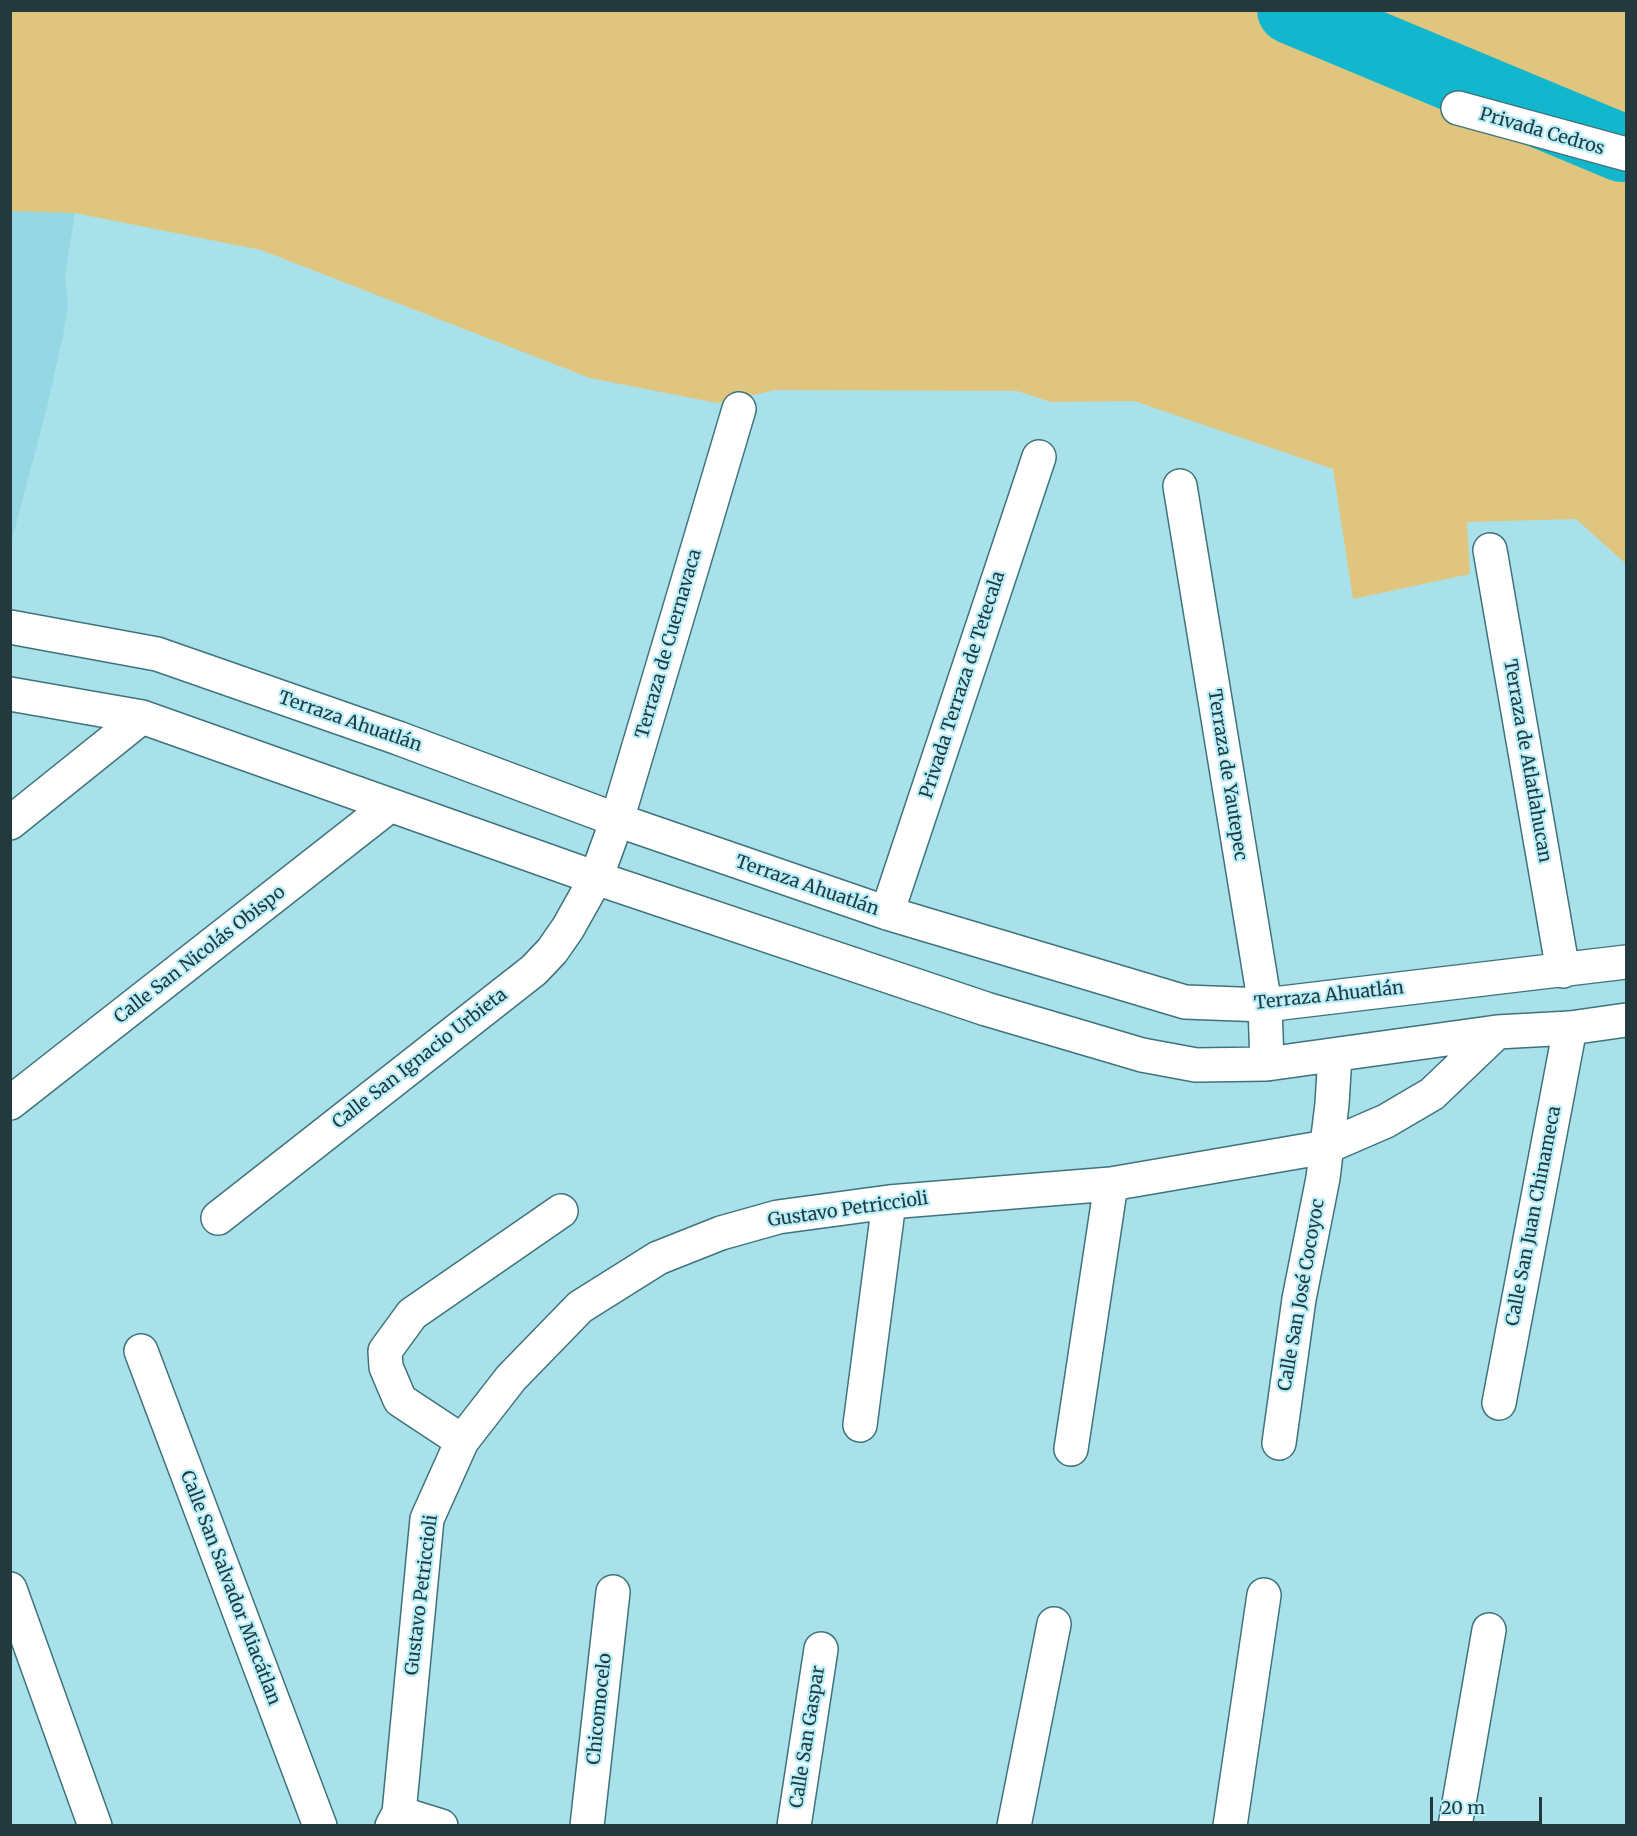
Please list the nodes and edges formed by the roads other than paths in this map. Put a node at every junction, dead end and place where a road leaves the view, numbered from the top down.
1 (1458, 108) dead end
2 (1612, 151) edge
3 (739, 409) dead end
4 (1039, 457) dead end
5 (1180, 486) dead end
6 (1490, 550) dead end
7 (10, 627) edge
8 (10, 694) edge
9 (142, 717) junction
10 (389, 806) junction
11 (617, 819) junction
12 (10, 823) edge
13 (596, 878) junction
14 (887, 913) junction
15 (1626, 962) edge
16 (1563, 971) junction
17 (1265, 1005) junction
18 (1626, 1020) edge
19 (1570, 1028) junction
20 (1497, 1032) junction
21 (1335, 1055) junction
22 (1267, 1064) junction
23 (10, 1103) edge
24 (1326, 1147) junction
25 (1111, 1184) junction
26 (889, 1202) junction
27 (561, 1211) dead end
28 (218, 1218) dead end
29 (141, 1351) dead end
30 (1499, 1403) dead end
31 (860, 1425) dead end
32 (462, 1440) junction
33 (1279, 1443) dead end
34 (1071, 1449) dead end
35 (10, 1589) edge
36 (613, 1592) dead end
37 (1264, 1594) dead end
38 (1054, 1624) dead end
39 (1489, 1630) dead end
40 (821, 1649) dead end
41 (395, 1819) edge
42 (95, 1826) edge
43 (320, 1826) edge
44 (441, 1826) edge
45 (586, 1826) edge
46 (794, 1826) edge
47 (1014, 1826) edge
48 (1230, 1826) edge
49 (1455, 1826) edge

1 - 2 street, Privada Cedros
3 - 11 street, Terraza de Cuernavaca
4 - 14 street, Privada Terraza de Tetecala
5 - 17 street, Terraza de Yautepec
6 - 16 street, Terraza de Atlatlahucan
7 - 11 street, Terraza Ahuatlán
8 - 9 street
9 - 10 street
9 - 12 street
10 - 13 street
10 - 23 street, Calle San Nicolás Obispo
11 - 13 street, Terraza de Cuernavaca
11 - 14 street, Terraza Ahuatlán
13 - 22 street
13 - 28 street, Calle San Ignacio Urbieta
14 - 17 street, Terraza Ahuatlán
15 - 16 street, Terraza Ahuatlán
16 - 17 street, Terraza Ahuatlán
17 - 22 street, Terraza de Yautepec
18 - 19 street
19 - 20 street
19 - 30 street, Calle San Juan Chinameca
20 - 21 street
20 - 24 street, Gustavo Petriccioli
21 - 22 street
21 - 24 street
24 - 25 street, Gustavo Petriccioli
24 - 33 street, Calle San José Cocoyoc
25 - 26 street, Gustavo Petriccioli
25 - 34 street
26 - 31 street
26 - 32 street, Gustavo Petriccioli
27 - 32 street
29 - 43 street, Calle San Salvador Miacátlan
32 - 41 street, Gustavo Petriccioli
35 - 42 street
36 - 45 street, Chicomocelo
37 - 48 street
38 - 47 street
39 - 49 street
40 - 46 street, Calle San Gaspar
41 - 44 street

